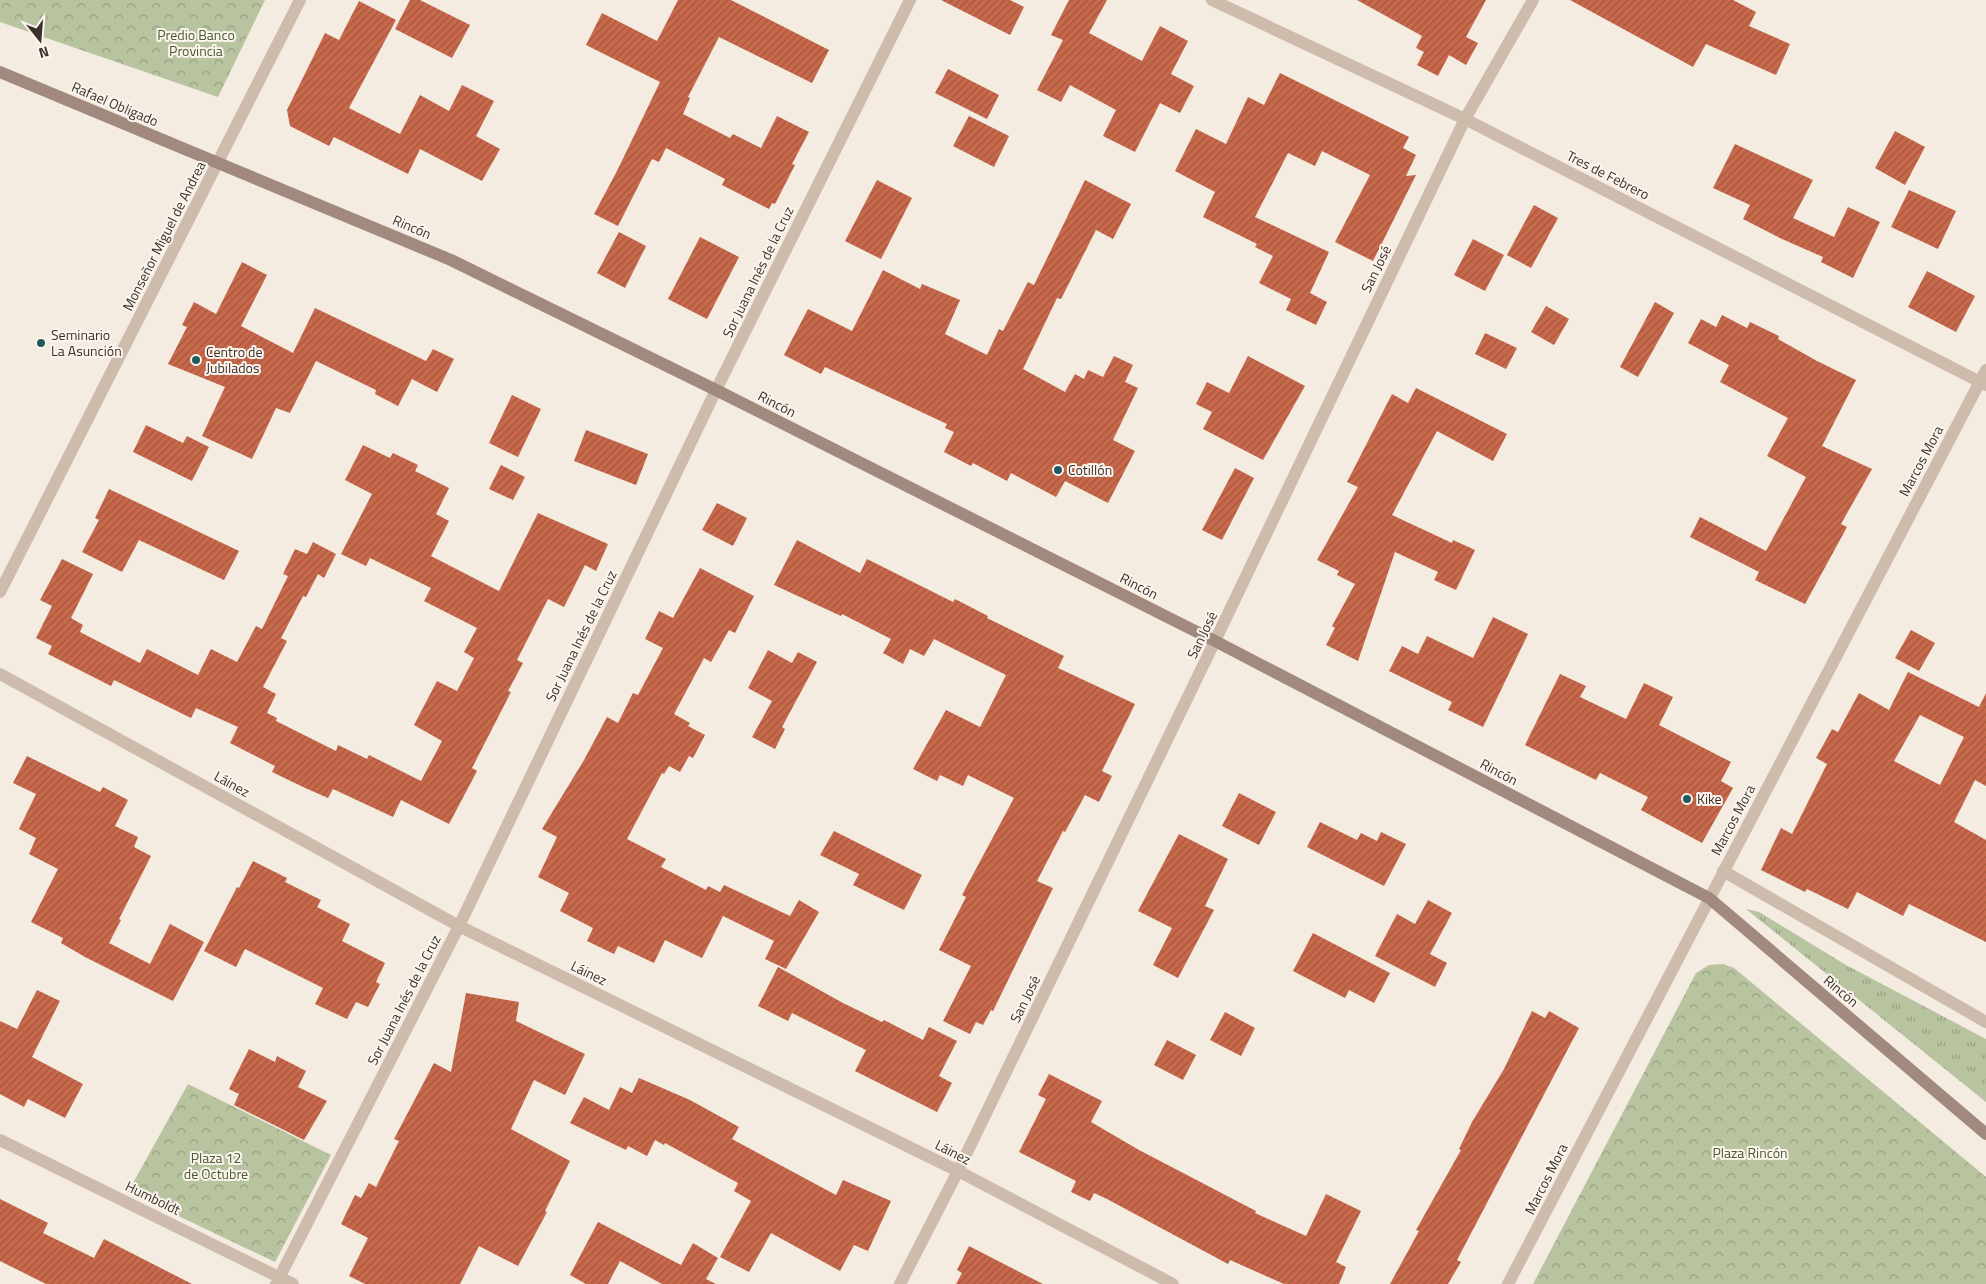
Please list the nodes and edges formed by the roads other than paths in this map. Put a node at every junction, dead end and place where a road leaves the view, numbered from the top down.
1 (300, 0) edge
2 (910, 0) edge
3 (1212, 0) edge
4 (1533, 0) edge
5 (0, 72) edge
6 (1465, 119) junction
7 (218, 163) junction
8 (1984, 379) edge
9 (716, 390) junction
10 (0, 592) edge
11 (1215, 642) junction
12 (0, 674) edge
13 (1723, 871) junction
14 (1708, 898) junction
15 (459, 926) junction
16 (1986, 1022) edge
17 (1986, 1134) edge
18 (0, 1140) edge
19 (958, 1171) junction
20 (278, 1281) edge
21 (293, 1284) edge
22 (900, 1284) edge
23 (1172, 1284) edge
24 (1508, 1284) edge

1 - 7 street, Monseñor Miguel de Andrea
2 - 9 street, Sor Juana Inés de la Cruz
3 - 6 street, Tres de Febrero
4 - 6 street, San José
5 - 7 street, Rafael Obligado
6 - 8 street, Tres de Febrero
6 - 11 street, San José
7 - 9 street, Rincón
7 - 10 street, Monseñor Miguel de Andrea
8 - 13 street, Marcos Mora
9 - 11 street, Rincón
9 - 15 street, Sor Juana Inés de la Cruz
11 - 14 street, Rincón
11 - 19 street, San José
12 - 15 street, Láinez
13 - 14 street, Marcos Mora
13 - 16 street
14 - 17 street, Rincón
14 - 24 street, Marcos Mora
15 - 19 street, Láinez
15 - 20 street, Sor Juana Inés de la Cruz
18 - 20 street, Humboldt
19 - 22 street, San José
19 - 23 street, Láinez
20 - 21 street, Humboldt

